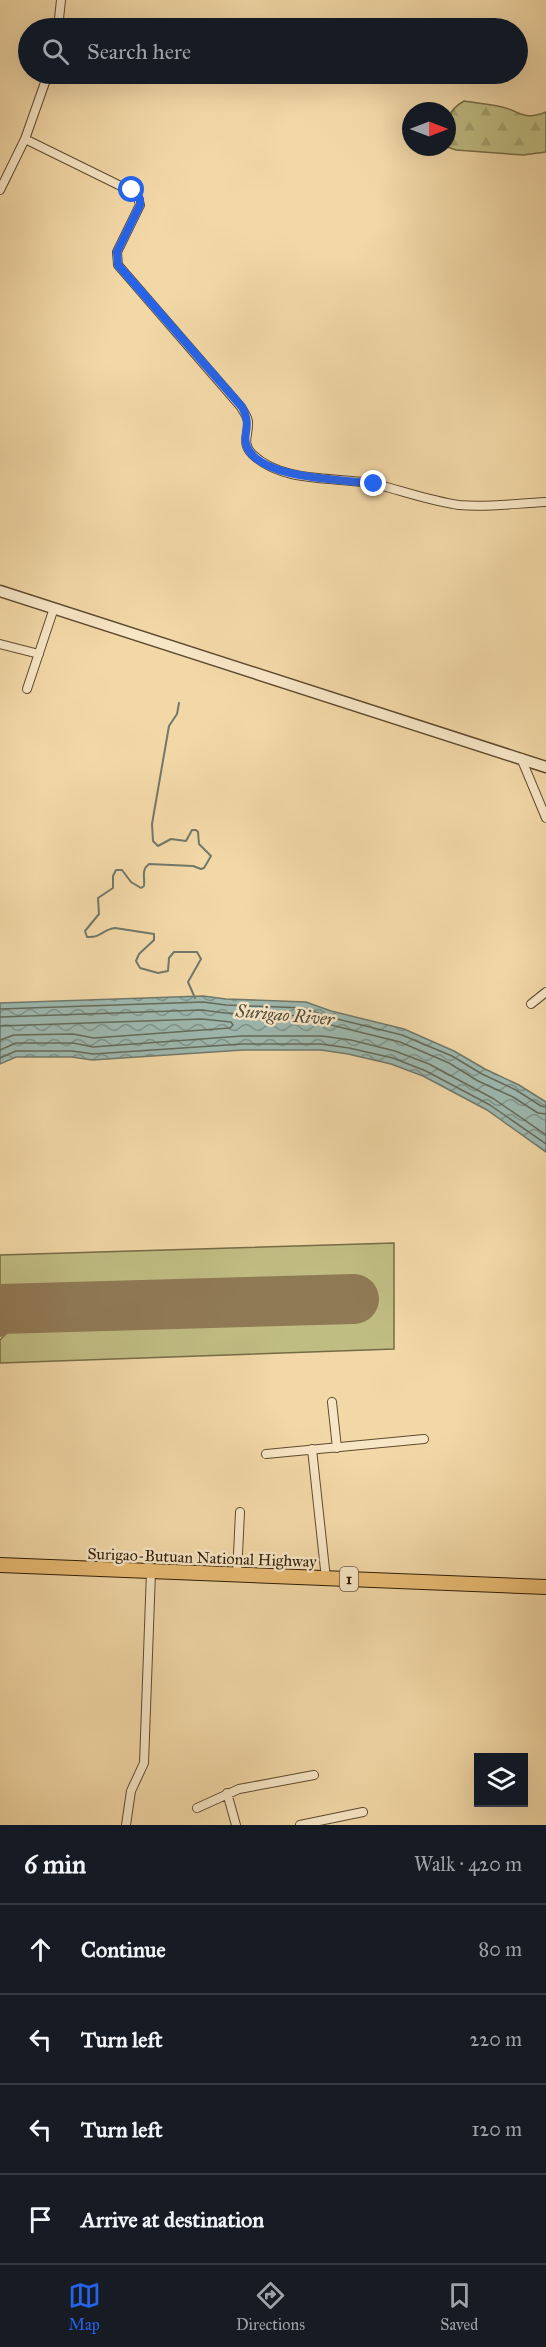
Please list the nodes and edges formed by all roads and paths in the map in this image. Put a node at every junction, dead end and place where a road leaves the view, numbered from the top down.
1 (61, 0) edge
2 (59, 18) edge
3 (44, 84) edge
4 (24, 139) junction
5 (0, 190) edge
6 (546, 502) edge
7 (0, 591) edge
8 (54, 608) junction
9 (0, 644) edge
10 (39, 654) junction
11 (27, 689) dead end
12 (521, 758) junction
13 (546, 767) edge
14 (546, 818) edge
15 (546, 992) edge
16 (531, 1004) dead end
17 (332, 1402) dead end
18 (424, 1439) dead end
19 (337, 1448) junction
20 (312, 1449) junction
21 (266, 1454) dead end
22 (240, 1512) dead end
23 (0, 1565) edge
24 (151, 1572) junction
25 (237, 1575) junction
26 (326, 1579) junction
27 (546, 1587) edge
28 (314, 1774) dead end
29 (227, 1793) junction
30 (196, 1808) dead end
31 (363, 1812) dead end
32 (126, 1825) edge
33 (236, 1825) edge
34 (300, 1825) edge

1 - 2 street
3 - 4 street
4 - 5 street
4 - 6 street
7 - 8 street
8 - 10 street
8 - 12 street
9 - 10 street
10 - 11 street
12 - 13 street
12 - 14 street
15 - 16 street
17 - 19 street
18 - 19 street
19 - 20 street
20 - 21 street
20 - 26 street
22 - 25 street
23 - 24 highway, Surigao-Butuan National Highway / 1
24 - 25 highway, Surigao-Butuan National Highway / 1
24 - 32 street
25 - 26 highway, Surigao-Butuan National Highway / 1
26 - 27 highway, Surigao-Butuan National Highway / 1
28 - 29 street
29 - 30 street
29 - 33 street
31 - 34 street

